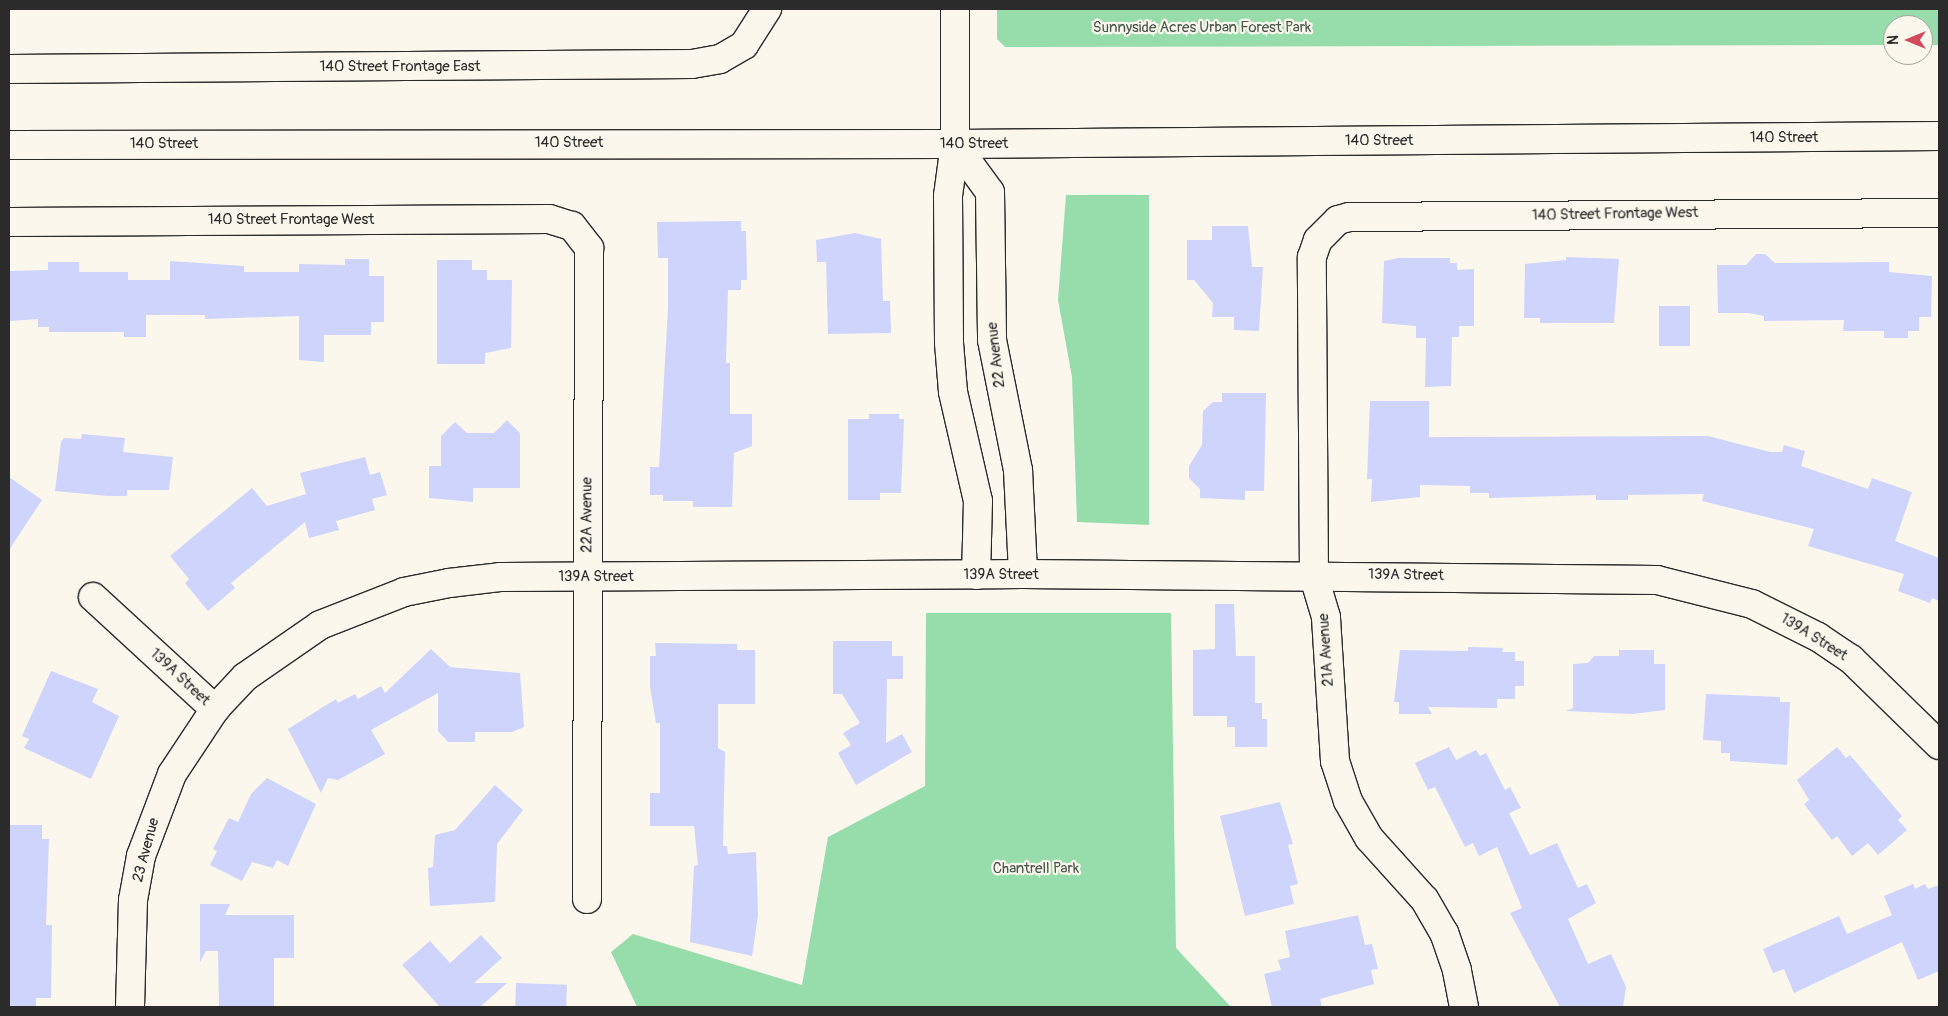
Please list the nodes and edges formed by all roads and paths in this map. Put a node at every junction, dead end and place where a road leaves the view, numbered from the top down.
1 (767, 9) edge
2 (955, 9) edge
3 (9, 69) edge
4 (1939, 136) edge
5 (955, 144) junction
6 (9, 145) edge
7 (1939, 213) edge
8 (9, 222) edge
9 (572, 226) joint
10 (1312, 256) joint
11 (992, 340) junction
12 (949, 344) junction
13 (976, 574) junction
14 (1023, 574) junction
15 (587, 577) junction
16 (1314, 577) junction
17 (93, 597) dead end
18 (214, 709) junction
19 (1939, 743) edge
20 (587, 899) dead end
21 (130, 1007) edge
22 (1464, 1007) edge

1 - 3 street, 140 Street Frontage East
2 - 5 street
4 - 5 street, 140 Street
5 - 6 street, 140 Street
5 - 11 street, 22 Avenue
5 - 12 street
7 - 10 street, 140 Street Frontage West
8 - 9 street, 140 Street Frontage West
9 - 15 street, 22A Avenue
10 - 16 street, 21A Avenue
11 - 12 street
11 - 14 street, 22 Avenue
12 - 13 street
13 - 14 street, 139A Street
13 - 15 street, 139A Street
14 - 16 street, 139A Street
15 - 18 street, 139A Street
15 - 20 street, 22A Avenue
16 - 19 street, 139A Street
16 - 22 street, 21A Avenue
17 - 18 street, 139A Street
18 - 21 street, 23 Avenue

